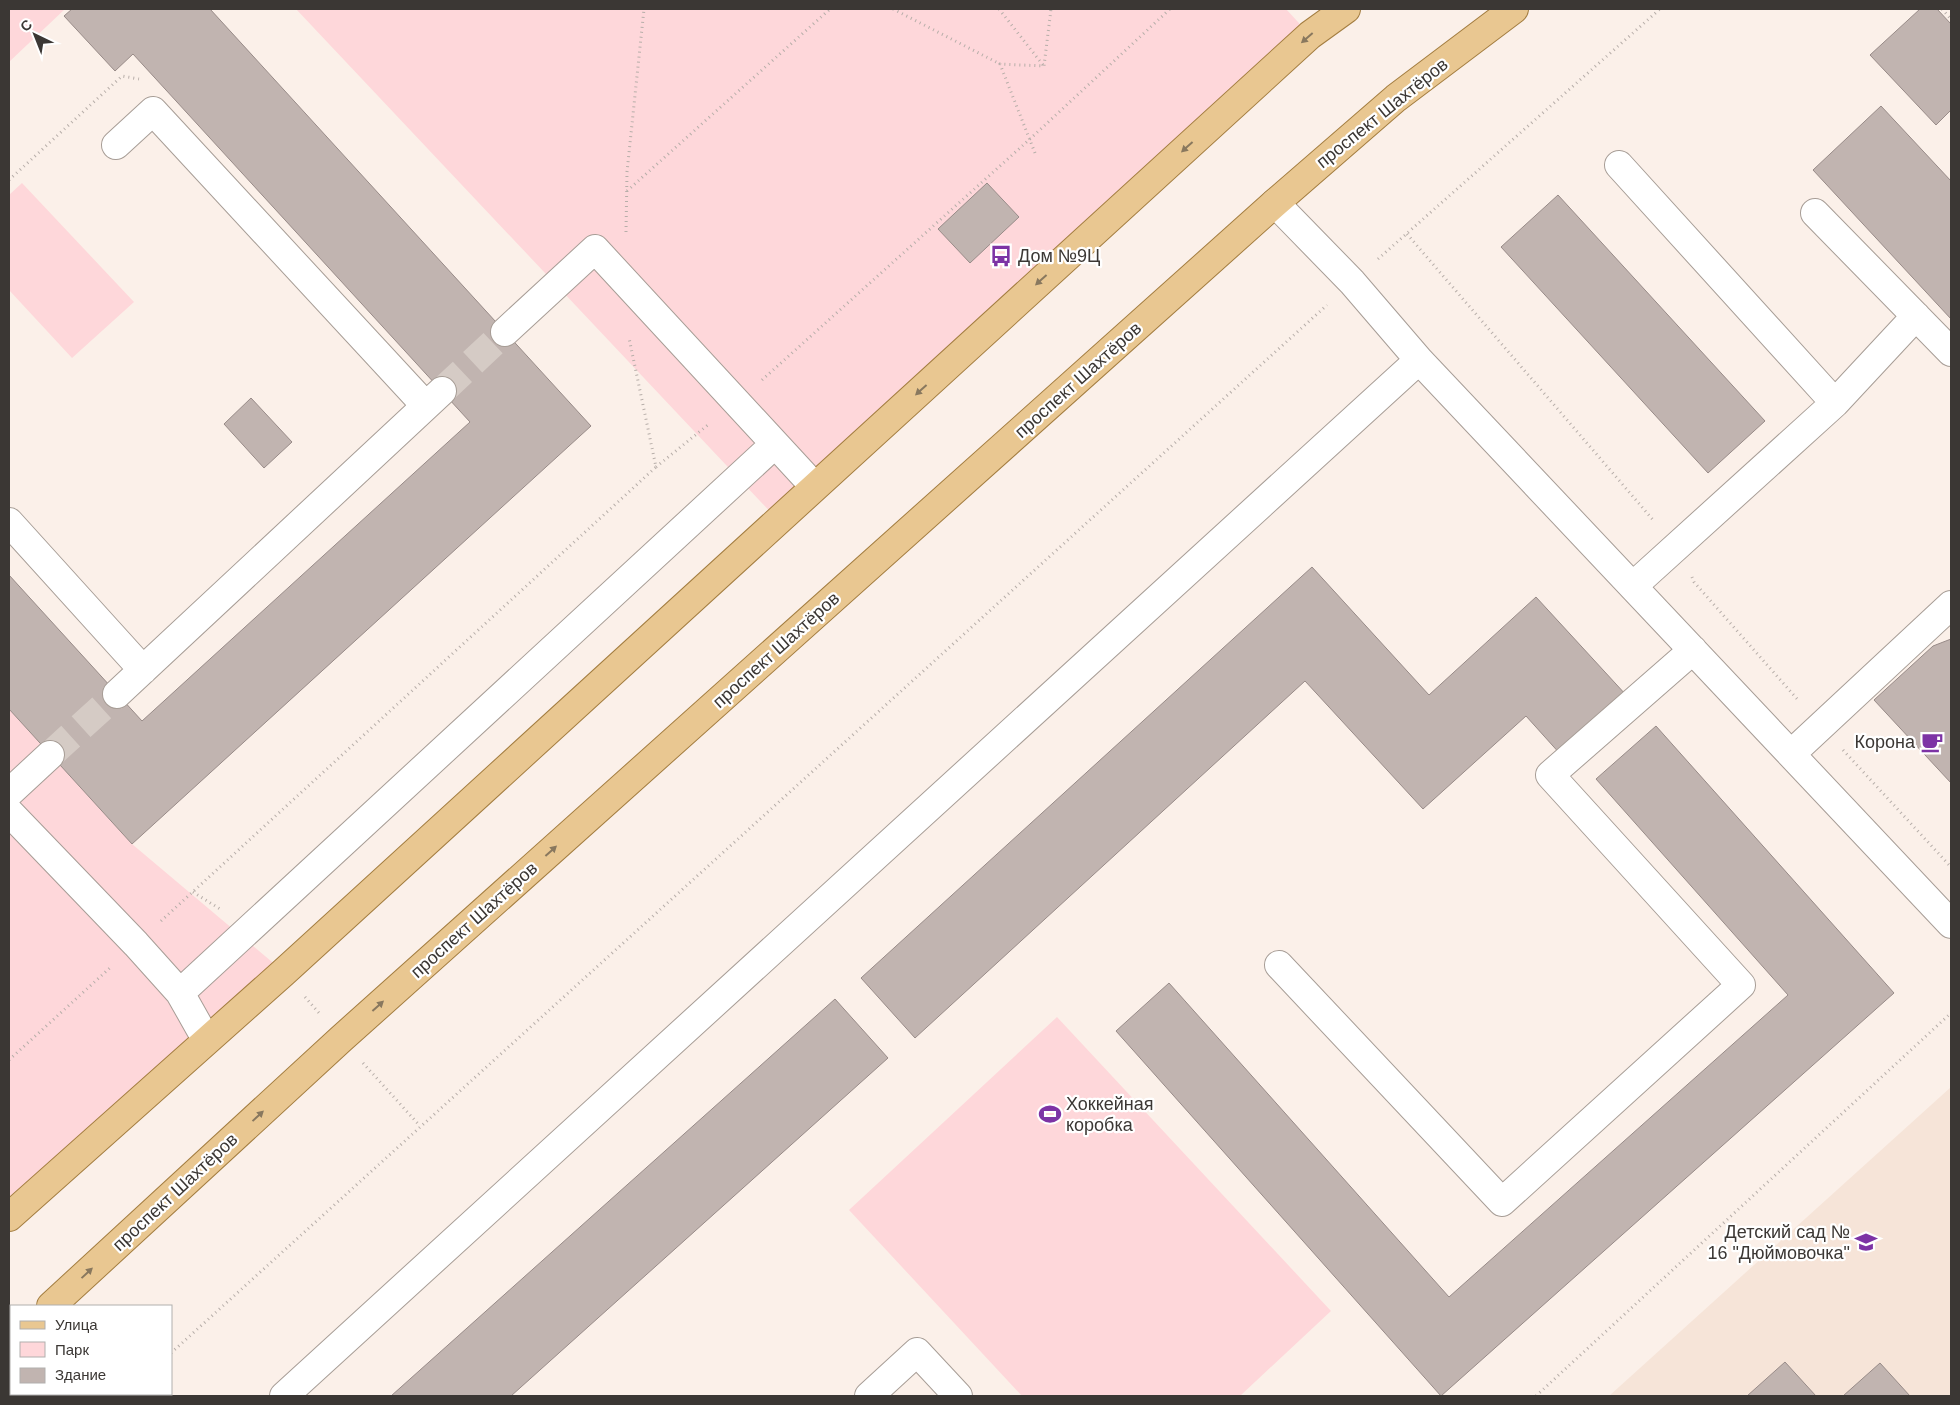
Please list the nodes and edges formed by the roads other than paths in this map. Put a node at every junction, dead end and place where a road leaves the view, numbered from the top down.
1 (1346, 9) edge
2 (1514, 9) edge
3 (116, 144) dead end
4 (1619, 165) dead end
5 (1275, 203) junction
6 (1815, 213) dead end
7 (1916, 316) junction
8 (505, 332) tunnel mouth
9 (1951, 352) edge
10 (1419, 360) junction
11 (1834, 403) junction
12 (775, 444) junction
13 (814, 486) junction
14 (9, 522) edge
15 (1633, 586) junction
16 (1951, 605) edge
17 (1693, 650) junction
18 (143, 670) junction
19 (117, 694) tunnel mouth
20 (50, 754) tunnel mouth
21 (1791, 754) junction
22 (9, 793) edge
23 (9, 812) edge
24 (1951, 924) edge
25 (1279, 965) dead end
26 (180, 993) junction
27 (206, 1040) junction
28 (9, 1217) edge
29 (52, 1305) edge
30 (284, 1396) edge
31 (869, 1396) edge
32 (958, 1396) edge

1 -> 13 main road
2 - 5 main road, проспект Шахтёров
3 - 18 lane
4 - 11 lane
5 - 10 lane
29 -> 5 main road, проспект Шахтёров
6 - 7 lane
7 - 9 lane
7 - 11 lane
8 - 12 lane
10 - 15 lane
10 - 30 lane
11 - 15 lane
12 - 13 lane
12 - 26 lane
13 - 27 main road
14 - 18 lane
15 - 17 lane
16 - 21 lane
17 - 21 lane
17 - 25 lane
18 - 19 lane
20 - 22 lane
21 - 24 lane
23 - 26 lane
26 - 27 lane
27 - 28 main road
31 - 32 lane

